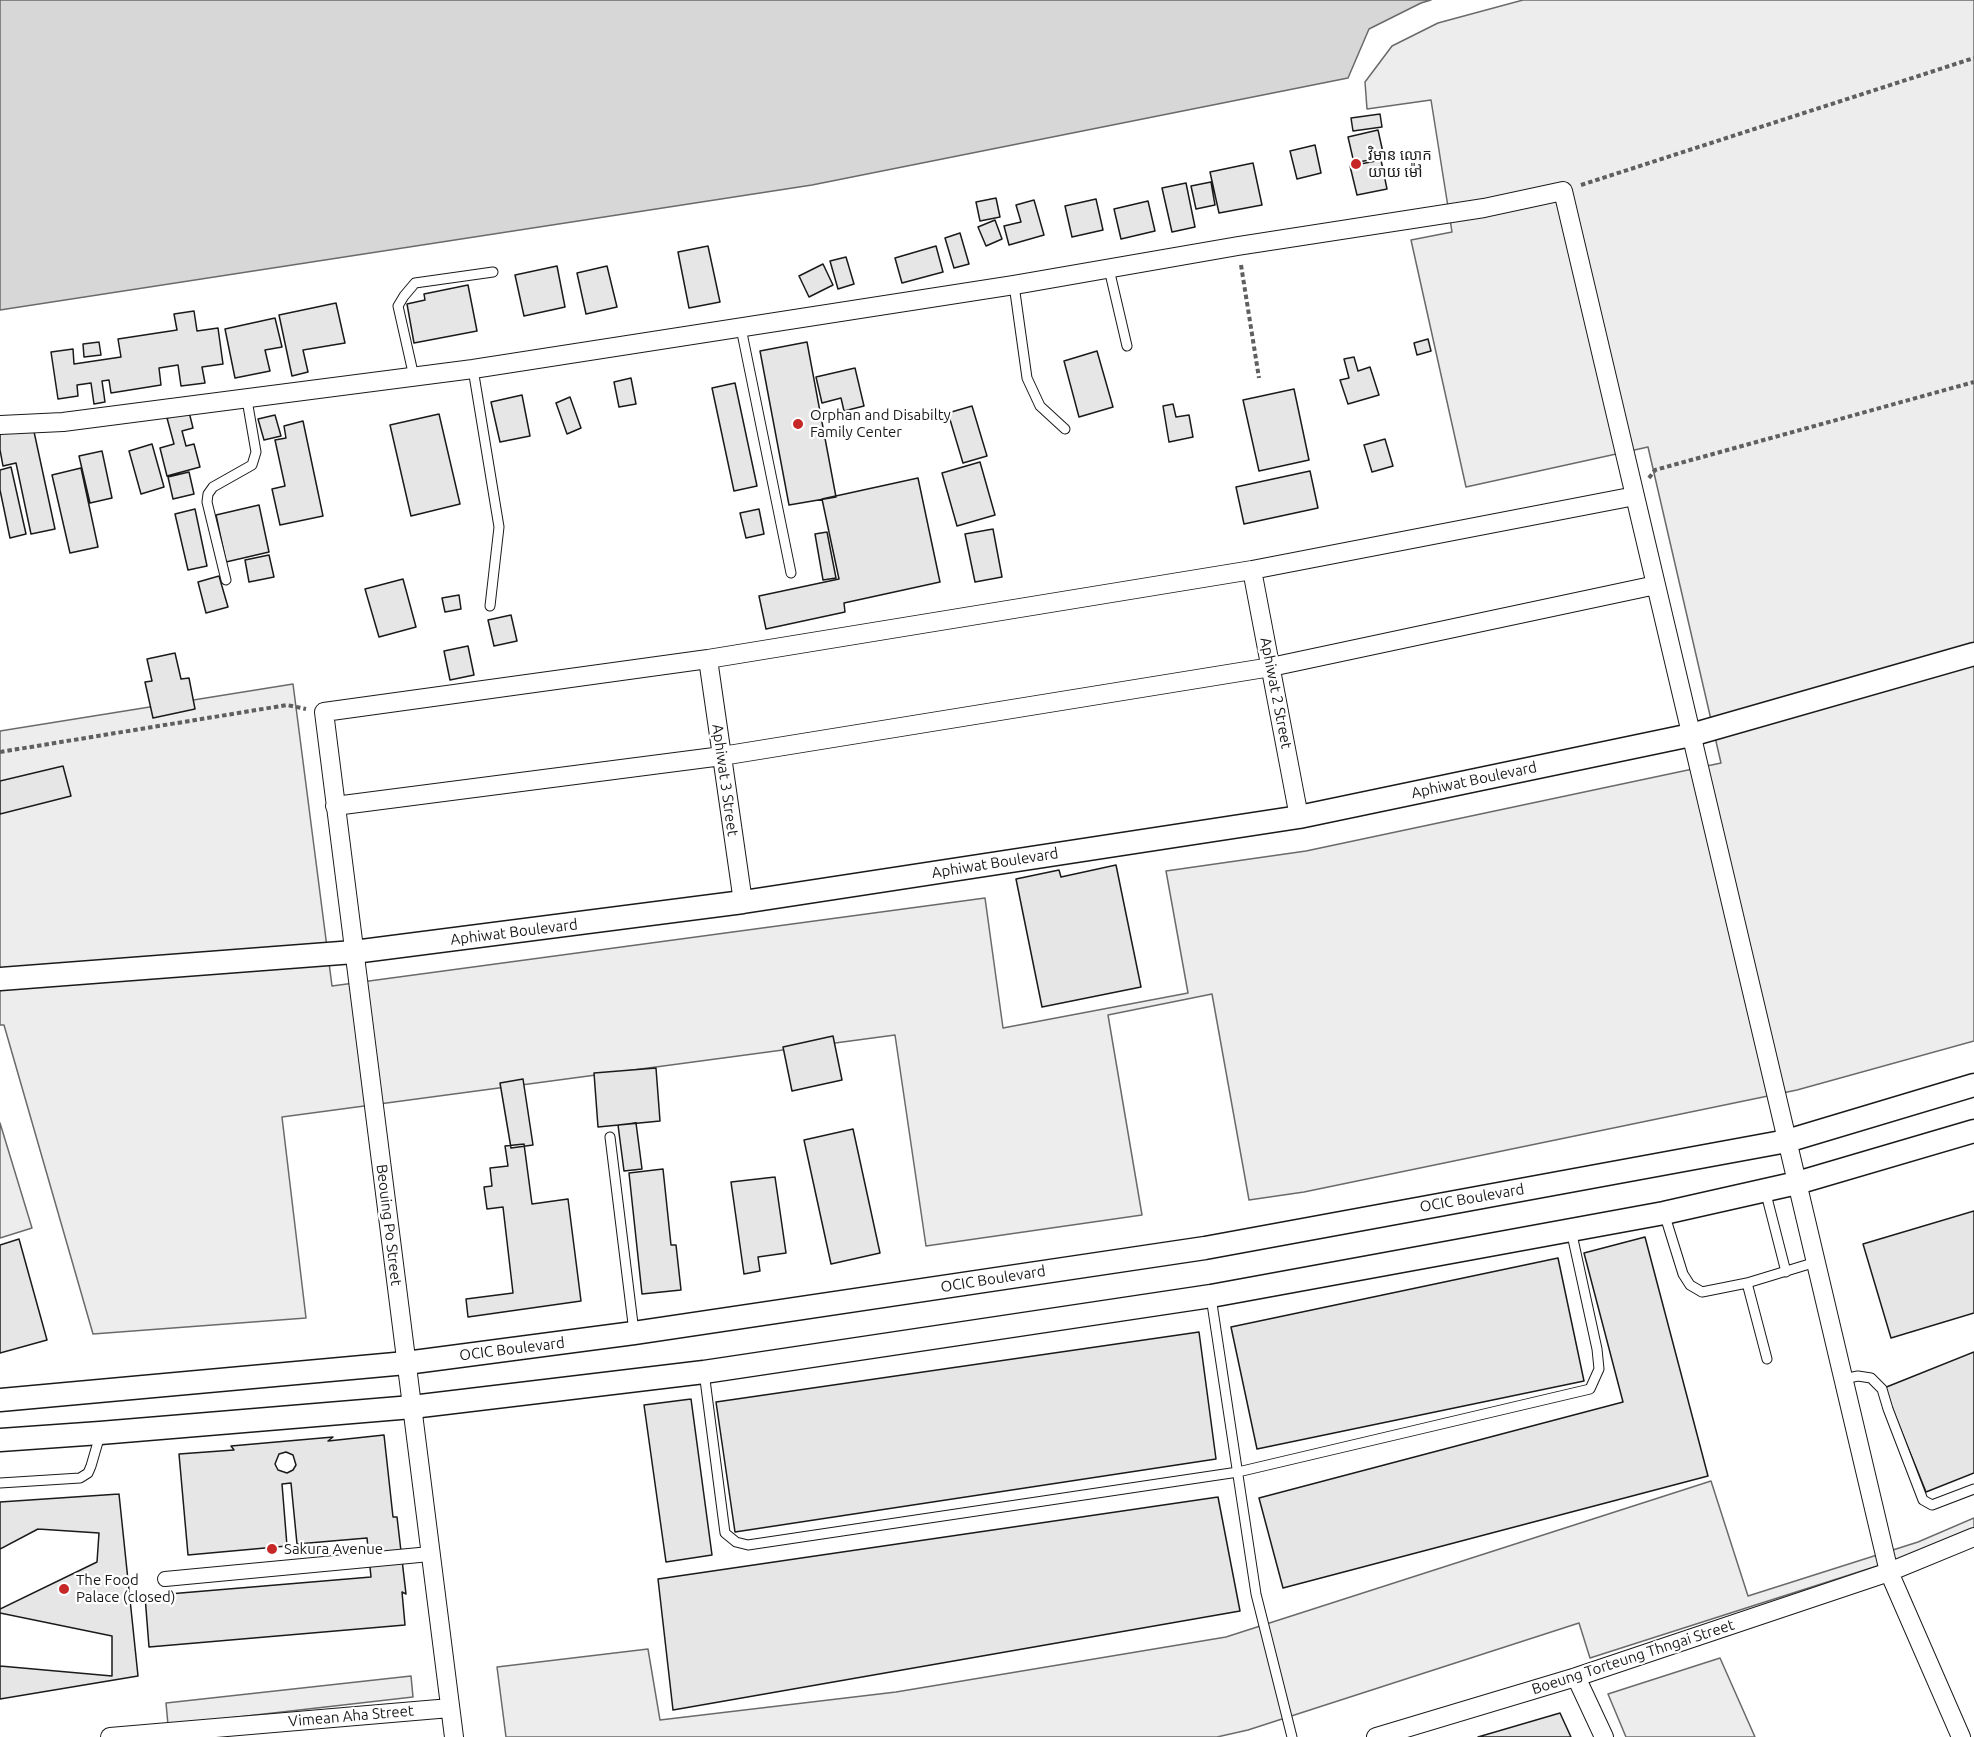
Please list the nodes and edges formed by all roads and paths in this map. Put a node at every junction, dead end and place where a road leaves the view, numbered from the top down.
1 (1974, 58) edge
2 (1563, 191) junction
3 (1238, 246) junction
4 (1109, 269) junction
5 (493, 272) dead end
6 (1014, 285) junction
7 (741, 328) junction
8 (1127, 346) dead end
9 (473, 369) junction
10 (414, 377) junction
11 (1258, 378) dead end
12 (1974, 382) edge
13 (248, 400) junction
14 (0, 425) edge
15 (1065, 429) dead end
16 (1635, 496) junction
17 (1252, 570) junction
18 (791, 573) dead end
19 (226, 580) dead end
20 (1656, 585) junction
21 (490, 606) dead end
22 (1974, 654) edge
23 (708, 659) junction
24 (1271, 667) junction
25 (324, 712) junction
26 (1691, 735) junction
27 (0, 752) edge
28 (722, 756) junction
29 (335, 806) junction
30 (1299, 817) junction
31 (743, 902) junction
32 (354, 952) junction
33 (0, 979) edge
34 (1974, 1085) edge
35 (1974, 1131) edge
36 (610, 1137) dead end
37 (1787, 1141) junction
38 (1797, 1183) junction
39 (1766, 1190) junction
40 (1664, 1213) junction
41 (1570, 1230) junction
42 (1816, 1262) junction
43 (1786, 1272) junction
44 (1747, 1283) junction
45 (1211, 1296) junction
46 (634, 1333) junction
47 (1767, 1359) dead end
48 (406, 1363) junction
49 (704, 1372) junction
50 (1843, 1379) junction
51 (0, 1400) edge
52 (412, 1407) junction
53 (100, 1433) junction
54 (0, 1440) edge
55 (1238, 1472) junction
56 (0, 1484) edge
57 (1974, 1489) edge
58 (1974, 1537) edge
59 (430, 1554) junction
60 (1889, 1572) junction
61 (165, 1579) dead end
62 (1576, 1677) junction
63 (450, 1708) junction
64 (110, 1737) edge
65 (454, 1737) edge
66 (1292, 1737) edge
67 (1376, 1737) edge
68 (1604, 1737) edge
69 (1961, 1737) edge

1 - 2 path
2 - 3 street
2 - 16 street
3 - 4 street
3 - 11 path
4 - 6 street
4 - 8 lane
5 - 10 lane
6 - 7 street
6 - 15 lane
7 - 9 street
7 - 18 lane
9 - 10 street
9 - 21 lane
10 - 13 street
12 - 16 path
13 - 14 street
13 - 19 lane
16 - 17 street
16 - 20 street
17 - 23 street
17 - 24 street, Aphiwat 2 Street
20 - 24 street
20 - 26 street
22 - 26 street, Aphiwat Boulevard
23 - 25 street
23 - 28 street, Aphiwat 3 Street
24 - 28 street
24 - 30 street, Aphiwat 2 Street
25 - 27 path
25 - 29 street, Beouing Po Street
26 - 30 street, Aphiwat Boulevard
26 - 37 street
28 - 29 street
28 - 31 street, Aphiwat 3 Street
29 - 32 street, Beouing Po Street
30 - 31 street, Aphiwat Boulevard
31 - 32 street, Aphiwat Boulevard
32 - 33 street, Aphiwat Boulevard
32 - 48 street, Beouing Po Street
34 - 37 street, OCIC Boulevard
35 - 38 street
36 - 46 lane
37 - 38 street
37 - 46 street, OCIC Boulevard
38 - 39 street
38 - 42 street
39 - 40 street
39 - 43 lane
40 - 41 street
40 - 44 lane
41 - 45 street
41 - 55 lane
42 - 43 lane
42 - 50 street
43 - 44 lane
44 - 47 lane
45 - 49 street
45 - 55 lane
46 - 48 street, OCIC Boulevard
48 - 51 street, OCIC Boulevard
48 - 52 street, Beouing Po Street
49 - 52 street
49 - 55 lane
50 - 57 lane
50 - 60 street
52 - 53 street
52 - 59 street, Beouing Po Street
53 - 54 street
53 - 56 lane
55 - 66 lane
58 - 60 street, Boeung Torteung Thngai Street
59 - 61 street
59 - 63 street, Beouing Po Street
60 - 62 street, Boeung Torteung Thngai Street
60 - 69 street
62 - 67 street, Boeung Torteung Thngai Street
62 - 68 street
63 - 64 street, Vimean Aha Street
63 - 65 street, Beouing Po Street

